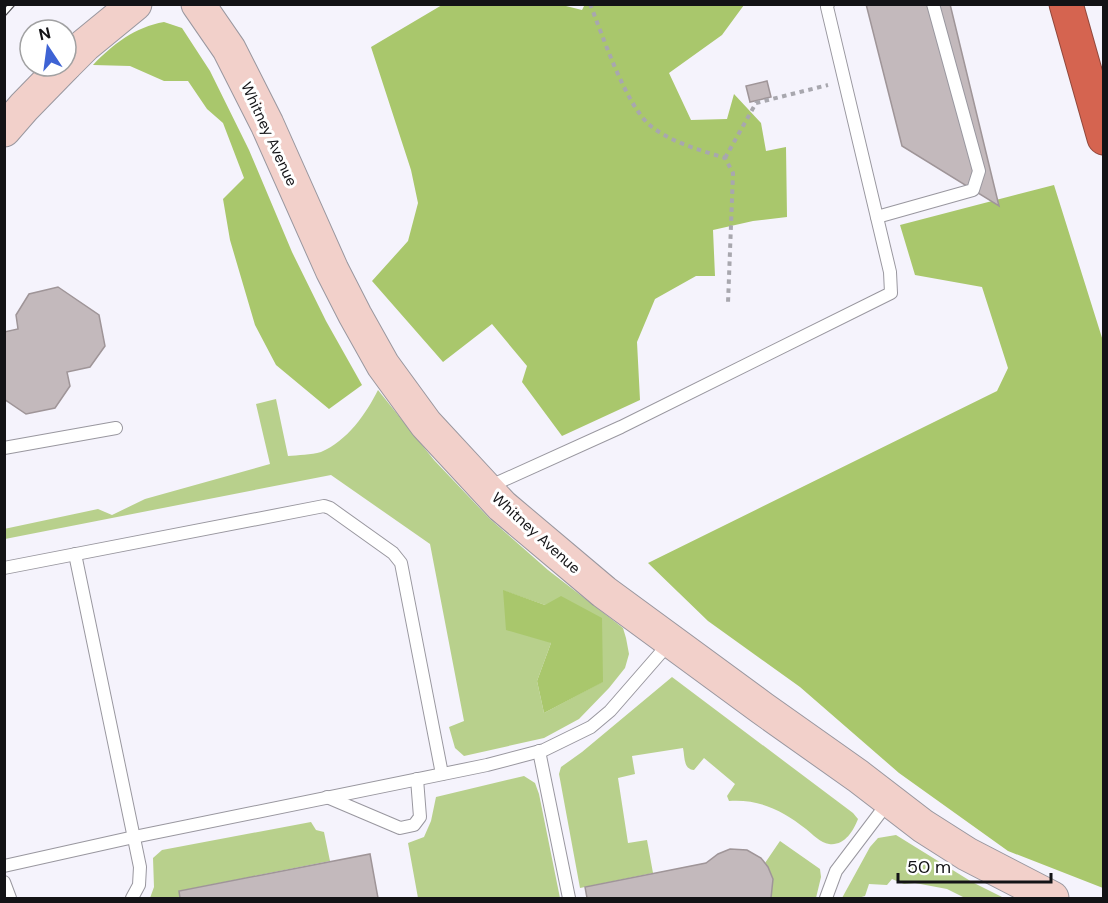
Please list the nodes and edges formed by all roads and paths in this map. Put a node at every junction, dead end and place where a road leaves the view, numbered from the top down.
1 (135, 4) edge
2 (198, 4) edge
3 (590, 4) edge
4 (828, 4) edge
5 (933, 4) edge
6 (1066, 4) edge
7 (78, 52) edge
8 (52, 78) edge
9 (828, 85) dead end
10 (4, 130) edge
11 (1104, 138) edge
12 (725, 158) junction
13 (877, 218) junction
14 (728, 303) dead end
15 (116, 428) dead end
16 (4, 448) edge
17 (485, 488) junction
18 (75, 554) junction
19 (4, 568) edge
20 (670, 641) junction
21 (539, 751) junction
22 (442, 774) junction
23 (417, 778) junction
24 (327, 796) junction
25 (890, 800) junction
26 (134, 837) junction
27 (4, 866) edge
28 (4, 882) edge
29 (10, 898) edge
30 (132, 898) edge
31 (569, 898) edge
32 (826, 898) edge
33 (1052, 898) edge

1 - 7 main road
2 - 17 main road, Whitney Avenue
3 - 12 path
4 - 13 lane
5 - 13 lane
6 - 11 highway
8 - 10 main road
9 - 12 path
12 - 14 path
13 - 17 lane
15 - 16 lane
17 - 20 main road, Whitney Avenue
18 - 19 lane
18 - 22 lane
18 - 26 lane
20 - 21 lane
20 - 25 main road, Whitney Avenue
21 - 22 lane
21 - 31 lane
22 - 23 lane
23 - 24 lane
23 - 24 lane
24 - 26 lane
25 - 32 lane
25 - 33 main road, Whitney Avenue
26 - 27 lane
26 - 30 lane
28 - 29 lane

